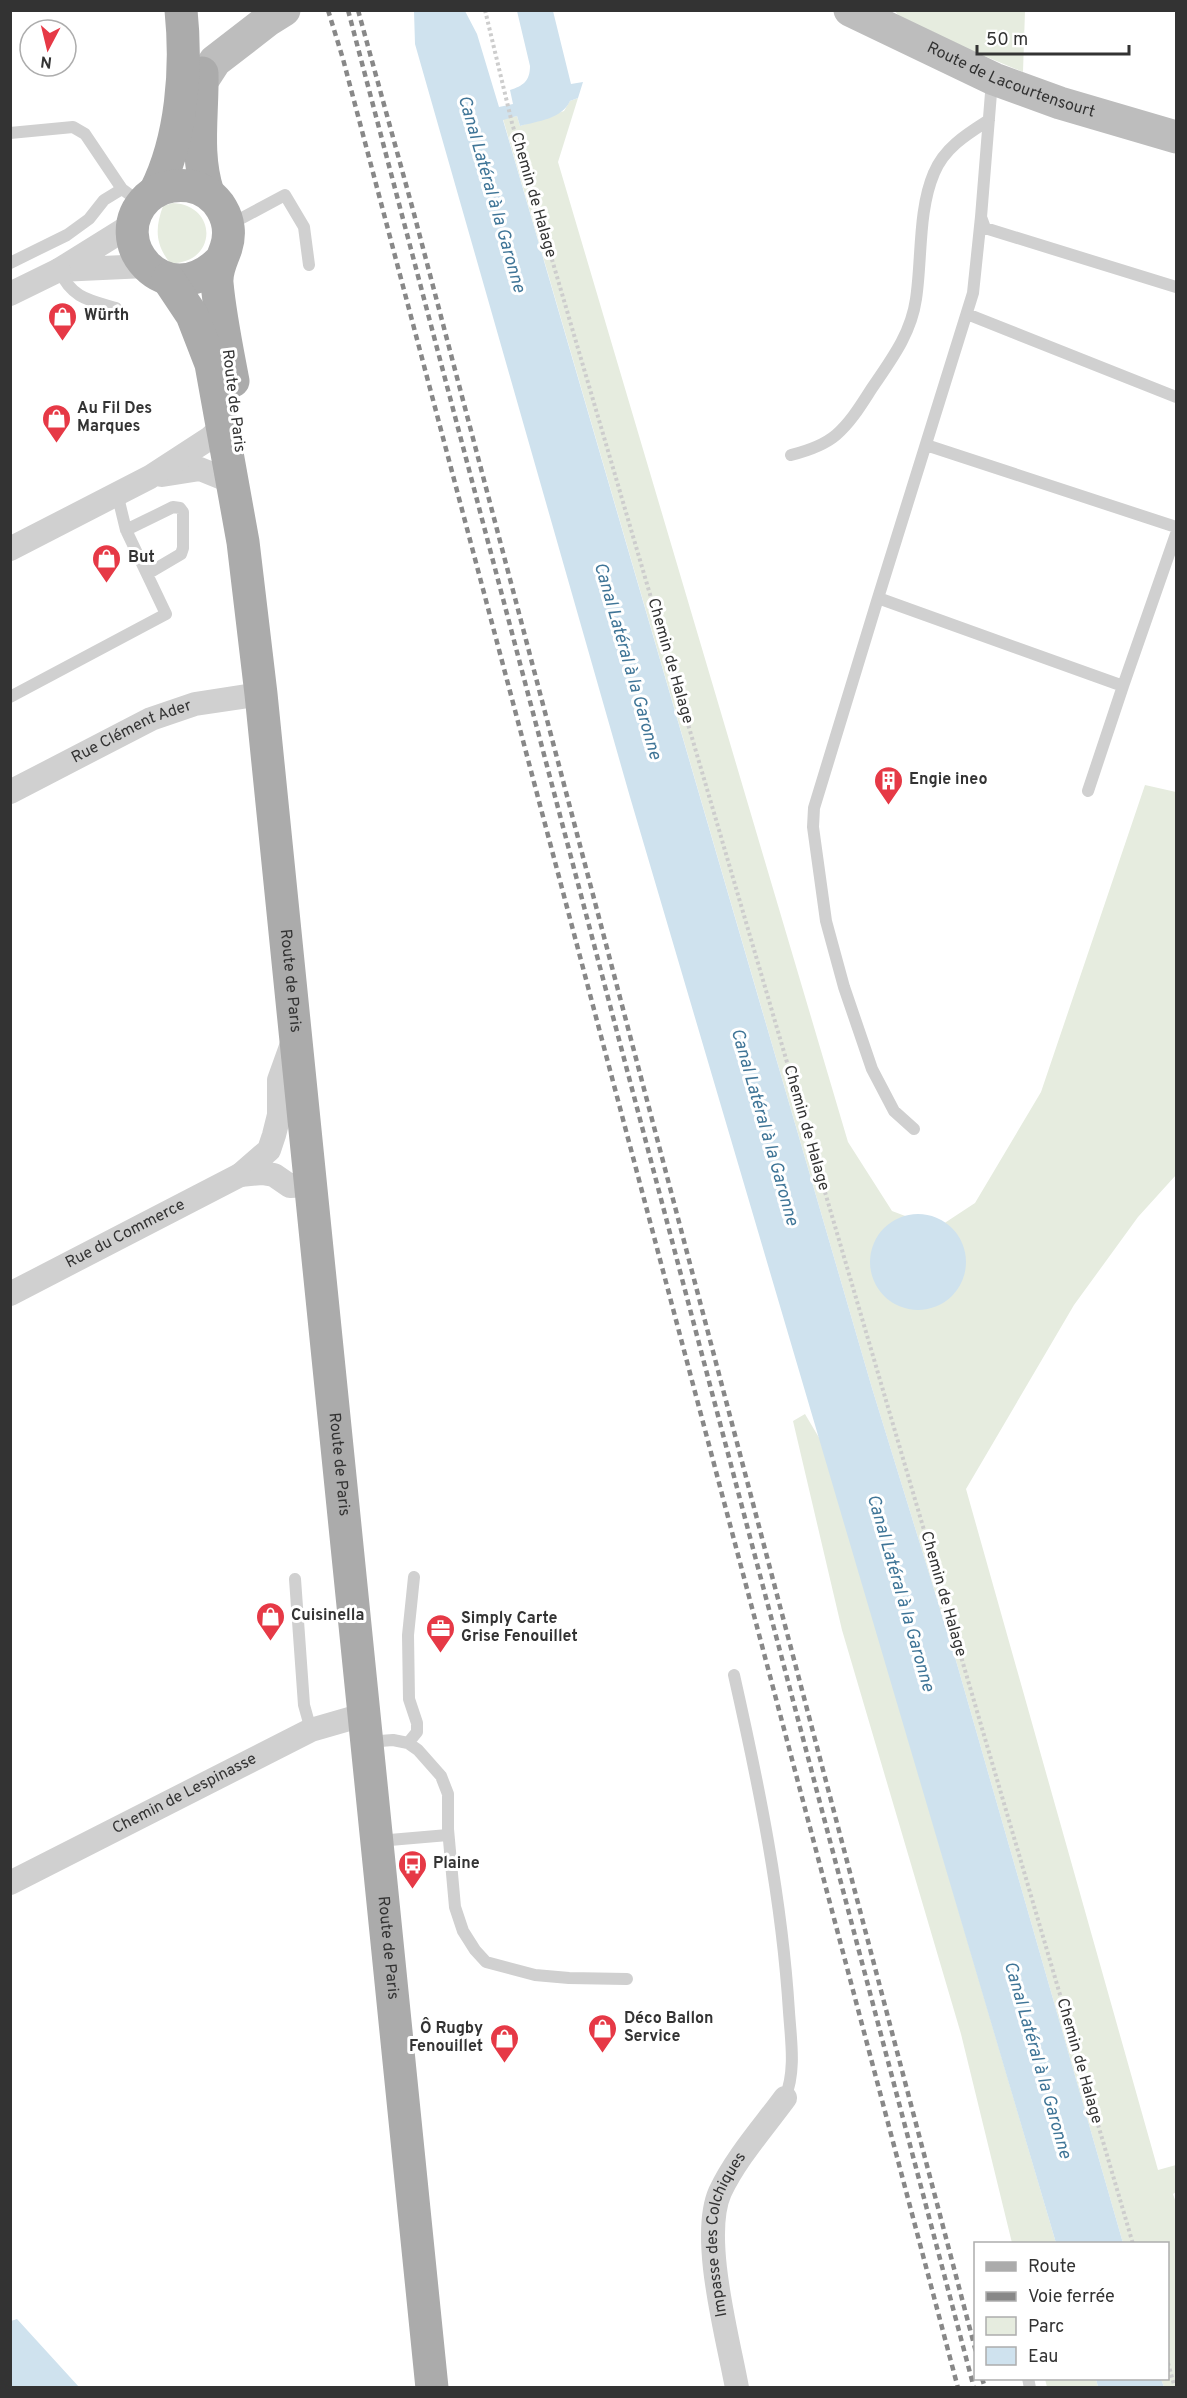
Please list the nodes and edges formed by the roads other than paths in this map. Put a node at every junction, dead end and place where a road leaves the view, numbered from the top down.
1 (181, 10) edge
2 (200, 10) edge
3 (284, 10) edge
4 (857, 12) edge
5 (994, 79) junction
6 (202, 81) junction
7 (989, 120) junction
8 (10, 133) edge
9 (1176, 137) edge
10 (208, 193) junction
11 (138, 202) junction
12 (981, 217) junction
13 (228, 225) junction
14 (220, 261) junction
15 (10, 263) edge
16 (309, 265) dead end
17 (59, 270) junction
18 (157, 273) junction
19 (1176, 287) edge
20 (10, 294) edge
21 (116, 308) dead end
22 (966, 314) junction
23 (1176, 397) edge
24 (223, 426) junction
25 (926, 445) junction
26 (791, 455) dead end
27 (150, 477) junction
28 (232, 482) junction
29 (117, 493) junction
30 (1176, 527) edge
31 (126, 530) junction
32 (1176, 534) edge
33 (243, 542) junction
34 (10, 549) edge
35 (147, 574) junction
36 (878, 598) junction
37 (1123, 686) junction
38 (261, 694) junction
39 (10, 697) edge
40 (1088, 791) dead end
41 (10, 792) edge
42 (294, 1036) junction
43 (914, 1129) dead end
44 (240, 1175) junction
45 (309, 1185) junction
46 (10, 1294) edge
47 (414, 1577) dead end
48 (295, 1579) dead end
49 (734, 1675) dead end
50 (365, 1728) junction
51 (311, 1730) junction
52 (408, 1743) junction
53 (448, 1835) junction
54 (377, 1841) junction
55 (10, 1883) edge
56 (627, 1979) dead end
57 (785, 2098) joint
58 (432, 2388) edge
59 (737, 2388) edge

1 - 11 main road, Route de Paris
2 - 6 main road
3 - 6 main road
4 - 5 main road, Route de Lacourtensourt
5 - 7 lane
5 - 9 main road, Route de Lacourtensourt
6 - 10 main road
7 - 12 lane
7 - 26 lane
8 - 11 lane
10 - 11 main road
10 - 13 main road
11 - 15 lane
11 - 17 street
11 - 18 main road, Route de Paris
12 - 19 lane
12 - 22 lane
13 - 14 main road, Route de Paris
13 - 16 lane
14 - 18 main road
14 - 33 main road, Route de Paris
17 - 18 street
17 - 20 street
17 - 21 lane
18 - 24 main road, Route de Paris
22 - 23 lane
22 - 25 lane
24 - 27 street
24 - 28 main road, Route de Paris
25 - 30 lane
25 - 36 lane
27 - 28 street
27 - 29 street
28 - 33 main road, Route de Paris
29 - 31 lane
29 - 34 street
31 - 35 lane
31 - 35 lane
32 - 37 lane
33 - 38 main road, Route de Paris
35 - 39 lane
36 - 37 lane
36 - 43 lane
37 - 40 lane
38 - 41 street, Rue Clément Ader
38 - 42 main road, Route de Paris
42 - 44 street, Rue du Commerce
42 - 45 main road, Route de Paris
44 - 45 street, Rue du Commerce
44 - 46 street, Rue du Commerce
45 - 50 main road, Route de Paris
47 - 52 lane
48 - 51 lane
49 - 57 lane
50 - 51 street, Chemin de Lespinasse
50 - 52 lane
50 - 54 main road, Route de Paris
51 - 55 street, Chemin de Lespinasse
52 - 53 lane
53 - 54 lane
53 - 56 lane
54 - 58 main road, Route de Paris
57 - 59 street, Impasse des Colchiques

